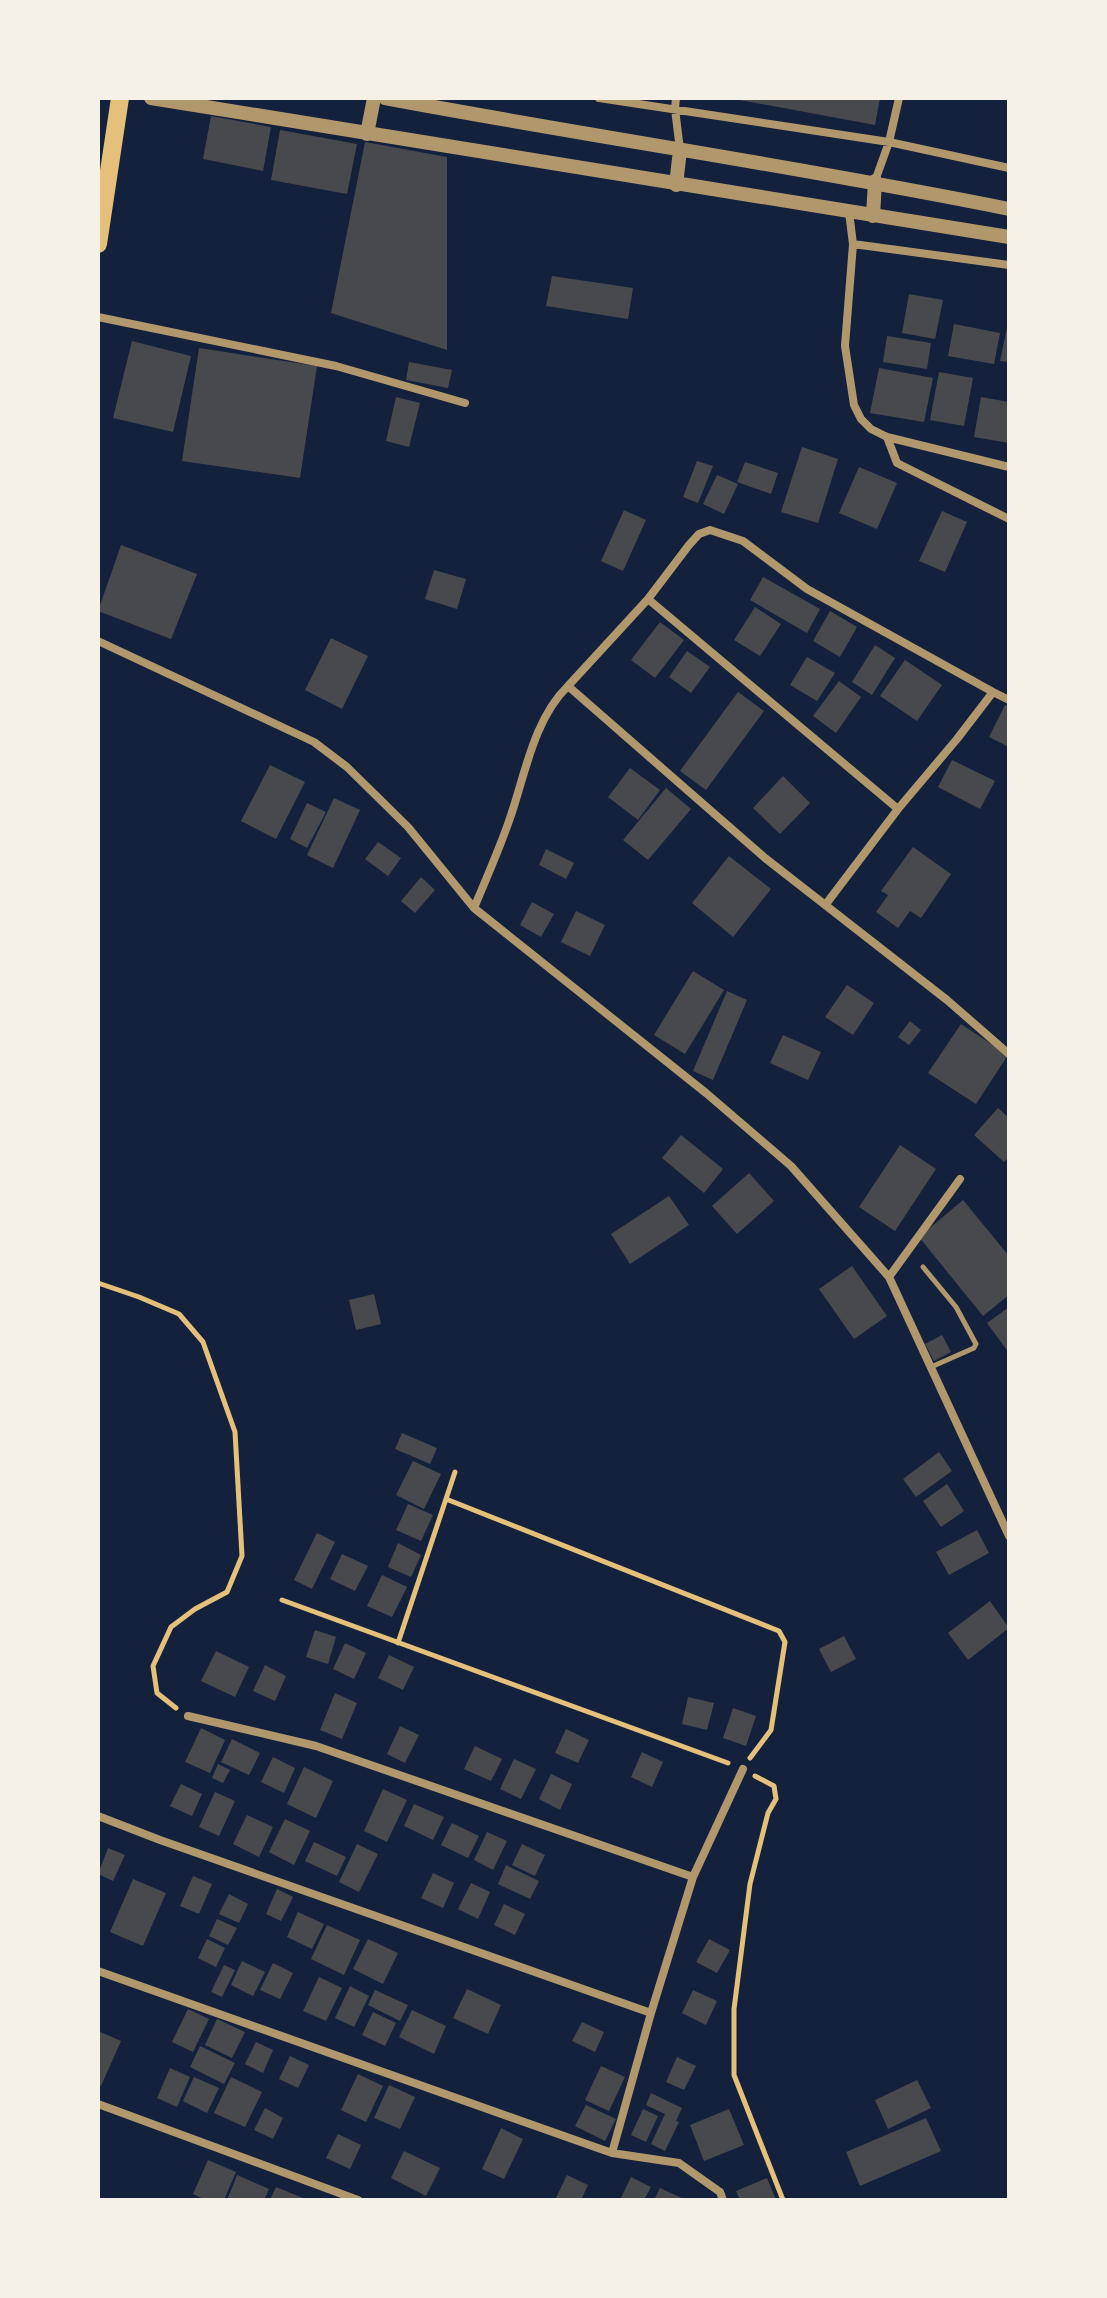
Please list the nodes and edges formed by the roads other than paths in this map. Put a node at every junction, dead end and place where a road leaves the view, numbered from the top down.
1 (120, 98) edge
2 (151, 98) edge
3 (374, 98) edge
4 (385, 98) edge
5 (599, 98) edge
6 (676, 98) edge
7 (899, 98) edge
8 (675, 109) junction
9 (367, 134) junction
10 (889, 142) junction
11 (680, 150) junction
12 (1009, 168) edge
13 (875, 181) junction
14 (676, 185) junction
15 (1009, 209) edge
16 (849, 212) junction
17 (100, 214) edge
18 (873, 216) junction
19 (1009, 237) edge
20 (98, 244) edge
21 (853, 244) junction
22 (1009, 265) edge
23 (98, 317) edge
24 (465, 403) dead end
25 (887, 437) junction
26 (1009, 467) edge
27 (1009, 519) edge
28 (648, 599) junction
29 (98, 641) edge
30 (568, 686) junction
31 (993, 692) junction
32 (1009, 700) edge
33 (898, 809) junction
34 (826, 904) junction
35 (474, 908) junction
36 (1009, 1054) edge
37 (960, 1179) dead end
38 (923, 1267) dead end
39 (889, 1277) junction
40 (930, 1368) junction
41 (1009, 1536) edge
42 (188, 1716) road end
43 (743, 1769) road end
44 (98, 1816) edge
45 (693, 1877) junction
46 (98, 1971) edge
47 (651, 2013) junction
48 (98, 2104) edge
49 (612, 2153) junction
50 (358, 2200) edge
51 (723, 2200) edge

1 - 17 highway
2 - 9 street
3 - 9 street
4 - 11 street
5 - 8 street
6 - 8 street
7 - 10 street
8 - 10 street
8 - 11 street
9 - 14 street
10 - 12 street
10 - 13 street
11 - 13 street
11 - 14 street
13 - 15 street
13 - 18 street
14 - 16 street
16 - 18 street
16 - 21 street
17 - 20 highway
18 - 19 street
21 - 22 street
21 - 25 street
23 - 24 street
25 - 26 street
25 - 27 street
28 - 30 street
28 - 31 street
28 - 33 street
29 - 35 street
30 - 34 street
30 - 35 street
31 - 32 street
31 - 33 street
33 - 34 street
34 - 36 street
35 - 39 street
37 - 39 street
38 - 40 lane
39 - 40 street
40 - 41 street
42 - 45 street
43 - 45 street
44 - 47 street
45 - 47 street
46 - 49 street
47 - 49 street
48 - 50 street
49 - 51 street

